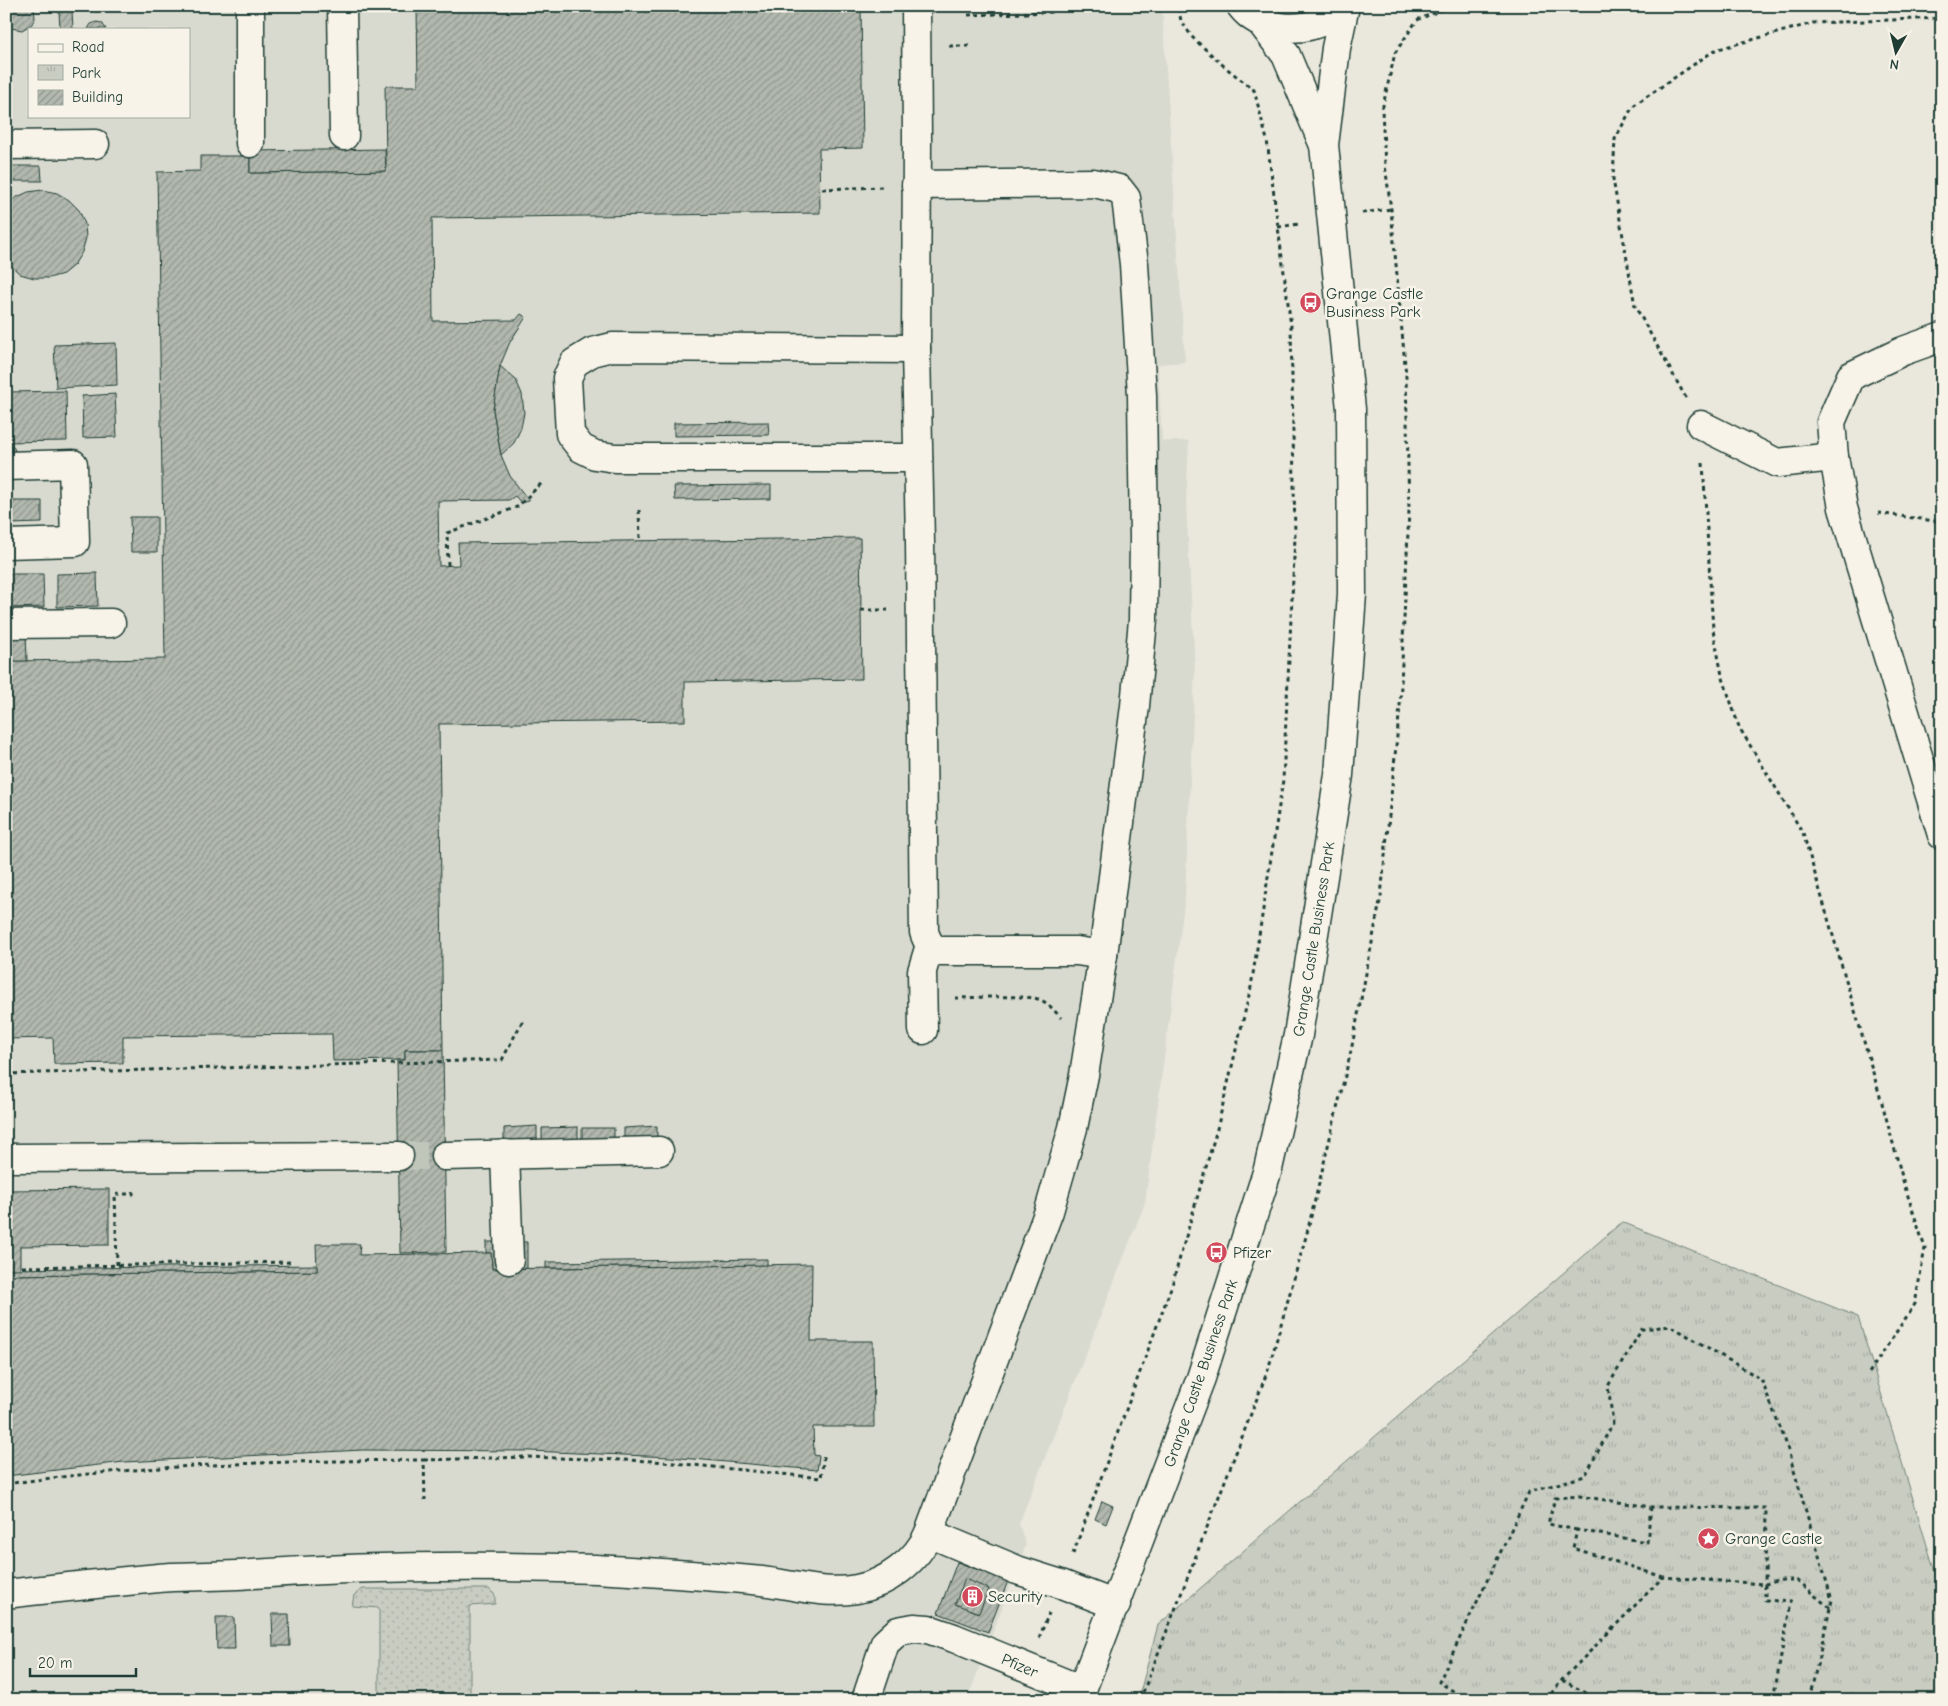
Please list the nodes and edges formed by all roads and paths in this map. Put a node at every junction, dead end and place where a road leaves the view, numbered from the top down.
1 (250, 6) edge
2 (342, 6) edge
3 (916, 6) edge
4 (1178, 6) edge
5 (1344, 6) edge
6 (1445, 6) edge
7 (1463, 6) edge
8 (1441, 8) edge
9 (1053, 12) dead end
10 (1250, 14) edge
11 (968, 15) dead end
12 (1942, 18) edge
13 (344, 136) dead end
14 (250, 143) dead end
15 (95, 144) dead end
16 (6, 145) edge
17 (1324, 145) junction
18 (905, 186) junction
19 (822, 189) dead end
20 (1358, 214) dead end
21 (1301, 223) dead end
22 (1278, 227) junction
23 (1942, 337) edge
24 (916, 349) junction
25 (1701, 425) junction
26 (1834, 457) junction
27 (918, 458) junction
28 (6, 466) edge
29 (543, 482) dead end
30 (1843, 508) junction
31 (639, 510) dead end
32 (1942, 522) edge
33 (640, 539) dead end
34 (6, 544) edge
35 (448, 565) dead end
36 (861, 610) dead end
37 (889, 610) dead end
38 (111, 623) dead end
39 (6, 624) edge
40 (1942, 834) edge
41 (930, 945) junction
42 (1103, 955) junction
43 (523, 1020) dead end
44 (923, 1030) dead end
45 (6, 1074) edge
46 (659, 1151) dead end
47 (505, 1154) junction
48 (399, 1156) tunnel mouth
49 (444, 1156) tunnel mouth
50 (6, 1158) edge
51 (133, 1192) dead end
52 (509, 1260) dead end
53 (293, 1262) dead end
54 (117, 1265) junction
55 (22, 1267) dead end
56 (1867, 1376) dead end
57 (824, 1453) dead end
58 (424, 1460) junction
59 (6, 1484) edge
60 (425, 1500) dead end
61 (1651, 1507) junction
62 (1577, 1530) junction
63 (929, 1533) junction
64 (1664, 1577) junction
65 (1061, 1584) junction
66 (1765, 1584) junction
67 (6, 1594) edge
68 (1116, 1605) junction
69 (1830, 1608) junction
70 (1027, 1668) junction
71 (1562, 1680) junction
72 (1080, 1695) edge
73 (866, 1700) edge
74 (1467, 1700) edge
75 (1546, 1700) edge
76 (1599, 1700) edge
77 (1704, 1700) edge
78 (1719, 1700) edge
79 (1772, 1700) edge
80 (1809, 1700) edge

1 - 14 street
2 - 13 street
3 - 18 street
4 - 22 path
5 - 10 street
5 - 17 street, Grange Castle Business Park
6 - 8 path
7 - 8 path
8 - 20 path
9 - 11 path
10 - 17 street, Grange Castle Business Park
12 - 25 path
15 - 16 street
17 - 68 street, Grange Castle Business Park
18 - 19 path
18 - 24 street
18 - 42 street
21 - 22 path
22 - 65 path
23 - 26 street
24 - 27 street
24 - 27 street
25 - 26 street
25 - 56 path
26 - 30 street
27 - 41 street
28 - 34 street
29 - 35 path
30 - 32 path
30 - 40 street
31 - 33 path
36 - 37 path
38 - 39 street
41 - 42 street
41 - 44 street
42 - 63 street
43 - 45 path
46 - 47 street
47 - 49 street
47 - 52 street
48 - 50 street
51 - 54 path
53 - 54 path
54 - 55 path
57 - 58 path
58 - 59 path
58 - 60 path
61 - 62 path
61 - 62 path
61 - 66 path
62 - 64 path
63 - 65 street
63 - 67 street
64 - 66 path
64 - 71 path
65 - 68 street
65 - 70 path
66 - 69 path
66 - 79 path
68 - 72 street, Grange Castle Business Park
69 - 74 path
69 - 80 path
70 - 72 street, Pfizer
70 - 73 street, Pfizer
71 - 75 path
71 - 76 path
77 - 78 path

